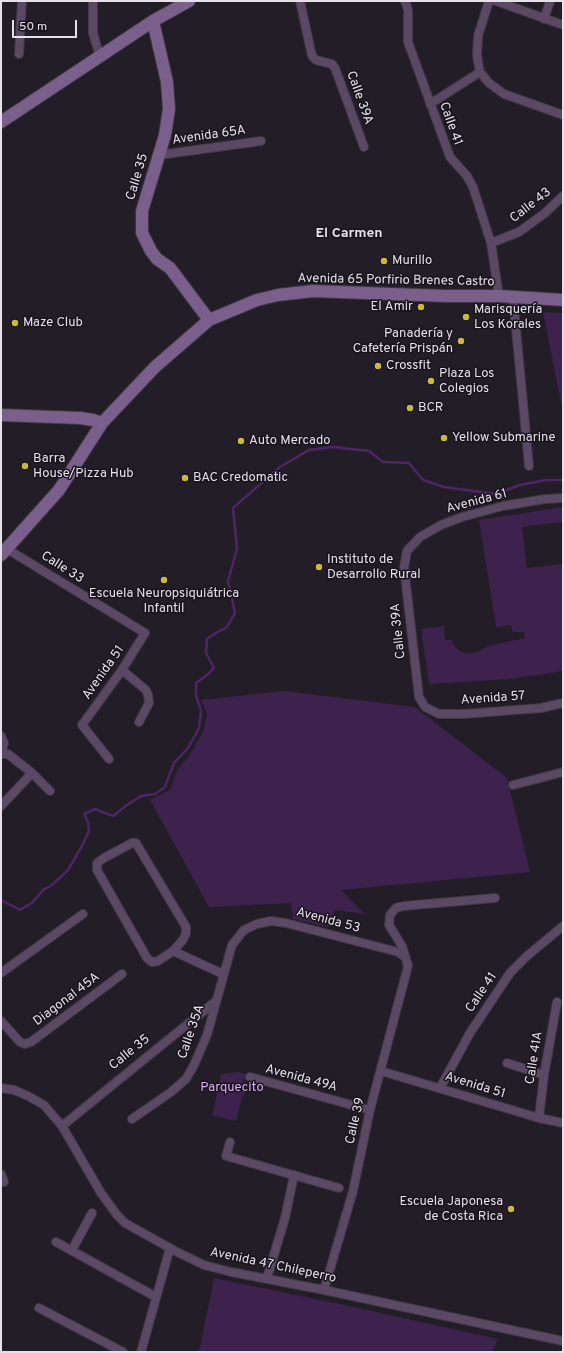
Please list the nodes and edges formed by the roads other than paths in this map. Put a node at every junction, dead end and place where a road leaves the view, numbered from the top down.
1 (22, 1) edge
2 (92, 1) edge
3 (189, 1) edge
4 (300, 1) edge
5 (405, 1) edge
6 (489, 1) edge
7 (496, 1) edge
8 (550, 1) edge
9 (544, 18) junction
10 (154, 21) junction
11 (563, 26) edge
12 (19, 54) dead end
13 (100, 57) junction
14 (480, 72) junction
15 (430, 104) junction
16 (563, 115) edge
17 (1, 122) edge
18 (261, 141) dead end
19 (364, 147) dead end
20 (159, 155) junction
21 (563, 196) edge
22 (491, 243) junction
23 (499, 296) junction
24 (513, 297) junction
25 (563, 300) edge
26 (209, 320) junction
27 (1, 415) edge
28 (80, 418) junction
29 (102, 423) junction
30 (89, 444) junction
31 (529, 466) dead end
32 (563, 498) edge
33 (407, 550) joint
34 (4, 552) edge
35 (145, 633) joint
36 (122, 670) junction
37 (563, 704) edge
38 (425, 707) joint
39 (139, 722) dead end
40 (1, 736) edge
41 (1, 753) edge
42 (110, 759) dead end
43 (563, 772) edge
44 (32, 773) junction
45 (513, 785) dead end
46 (50, 791) dead end
47 (1, 806) edge
48 (495, 898) dead end
49 (83, 914) dead end
50 (563, 926) edge
51 (244, 930) joint
52 (173, 951) junction
53 (406, 958) junction
54 (1, 973) edge
55 (122, 974) dead end
56 (223, 974) junction
57 (216, 1001) junction
58 (557, 1002) dead end
59 (1, 1021) edge
60 (507, 1064) dead end
61 (381, 1071) junction
62 (544, 1075) junction
63 (250, 1078) dead end
64 (1, 1088) edge
65 (440, 1088) junction
66 (370, 1110) junction
67 (539, 1118) junction
68 (132, 1119) dead end
69 (563, 1123) edge
70 (62, 1126) junction
71 (230, 1142) dead end
72 (294, 1175) junction
73 (339, 1188) dead end
74 (92, 1213) dead end
75 (56, 1242) dead end
76 (170, 1248) junction
77 (72, 1250) junction
78 (267, 1278) junction
79 (324, 1290) junction
80 (156, 1297) junction
81 (39, 1308) dead end
82 (563, 1341) edge
83 (123, 1352) edge
84 (141, 1352) edge

1 - 12 street
2 - 13 street
3 - 10 main road
4 - 19 street, Calle 39A
5 - 15 street, Calle 41
6 - 14 street
7 - 9 street
8 - 9 street
9 - 11 street
10 - 13 main road
10 - 20 main road, Calle 35
13 - 17 main road
14 - 15 street
14 - 16 street
15 - 22 street, Calle 41
18 - 20 street, Avenida 65A
20 - 26 main road, Calle 35
21 - 22 street, Calle 43
22 - 23 street, Calle 41
23 - 24 main road, Avenida 65 Porfirio Brenes Castro
23 - 26 main road, Avenida 65 Porfirio Brenes Castro
24 - 25 main road, Avenida 65 Porfirio Brenes Castro
24 - 31 street
26 - 29 main road, Avenida 65 Porfirio Brenes Castro
27 - 28 main road
28 - 29 main road
28 - 30 main road
29 - 30 main road, Avenida 65 Porfirio Brenes Castro
30 - 34 main road, Avenida 65 Porfirio Brenes Castro
32 - 33 street, Avenida 61
33 - 38 street, Calle 39A
34 - 35 street, Calle 33
35 - 36 street, Avenida 51
36 - 39 street
36 - 42 street, Avenida 51
37 - 38 street, Avenida 57
40 - 41 street
41 - 44 street
43 - 45 street
44 - 46 street
44 - 47 street
48 - 53 street
49 - 54 street
50 - 65 street, Calle 41
51 - 53 street, Avenida 53
51 - 56 street, Calle 35A
52 - 52 street
52 - 56 street
53 - 61 street, Calle 39
55 - 59 street, Diagonal 45A
56 - 57 street, Calle 35A
57 - 68 street, Calle 35A
57 - 70 street, Calle 35
58 - 62 street, Calle 41A
60 - 62 street
61 - 65 street, Avenida 51
61 - 66 street, Calle 39
62 - 67 street, Calle 41A
63 - 66 street, Avenida 49A
64 - 70 street, Avenida 47 Chileperro
65 - 67 street, Avenida 51
66 - 79 street, Calle 39
67 - 69 street, Avenida 51
70 - 76 street, Avenida 47 Chileperro
71 - 72 street
72 - 73 street
72 - 78 street
74 - 77 street
75 - 77 street
76 - 78 street, Avenida 47 Chileperro
76 - 80 street
77 - 80 street
78 - 79 street, Avenida 47 Chileperro
79 - 82 street, Avenida 47 Chileperro
80 - 84 street
81 - 83 street

